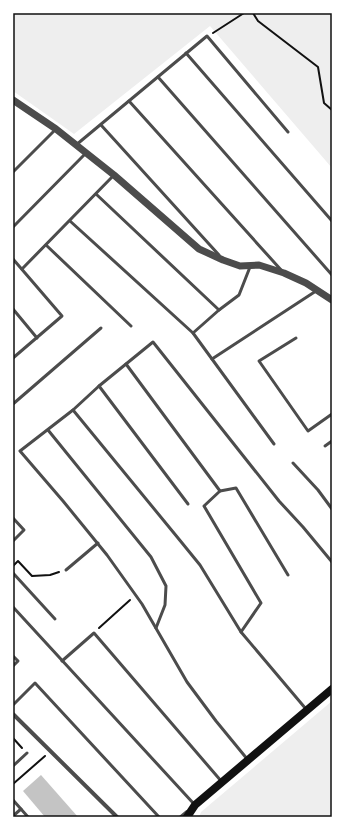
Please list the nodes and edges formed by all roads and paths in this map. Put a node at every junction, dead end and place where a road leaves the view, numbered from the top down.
1 (244, 13) edge
2 (253, 13) edge
3 (207, 36) junction
4 (186, 53) junction
5 (158, 77) junction
6 (13, 100) edge
7 (129, 101) junction
8 (332, 110) edge
9 (101, 125) junction
10 (56, 129) junction
11 (288, 132) dead end
12 (76, 145) junction
13 (86, 153) junction
14 (13, 171) edge
15 (114, 175) junction
16 (96, 194) junction
17 (70, 221) junction
18 (332, 221) edge
19 (13, 227) edge
20 (46, 246) junction
21 (13, 259) edge
22 (223, 260) junction
23 (251, 266) junction
24 (22, 270) junction
25 (284, 273) junction
26 (332, 275) edge
27 (317, 290) junction
28 (332, 300) edge
29 (13, 309) edge
30 (219, 310) junction
31 (131, 326) dead end
32 (101, 328) dead end
33 (192, 333) junction
34 (37, 338) junction
35 (296, 338) dead end
36 (13, 358) edge
37 (212, 359) junction
38 (126, 364) junction
39 (99, 386) junction
40 (13, 404) edge
41 (73, 410) junction
42 (332, 414) edge
43 (48, 430) junction
44 (332, 441) edge
45 (274, 444) dead end
46 (325, 446) dead end
47 (293, 463) dead end
48 (220, 491) junction
49 (188, 504) dead end
50 (332, 509) edge
51 (13, 518) edge
52 (13, 541) edge
53 (98, 543) junction
54 (332, 562) edge
55 (13, 566) edge
56 (66, 570) joint
57 (13, 573) edge
58 (288, 575) dead end
59 (135, 595) junction
60 (13, 607) edge
61 (55, 619) dead end
62 (156, 628) junction
63 (241, 632) junction
64 (94, 633) junction
65 (13, 656) edge
66 (62, 661) junction
67 (13, 666) edge
68 (332, 689) edge
69 (13, 705) edge
70 (308, 710) junction
71 (13, 714) edge
72 (13, 738) edge
73 (50, 751) junction
74 (27, 753) joint
75 (248, 760) junction
76 (13, 766) edge
77 (222, 782) junction
78 (13, 784) edge
79 (13, 800) edge
80 (195, 805) junction
81 (21, 809) junction
82 (13, 816) edge
83 (28, 817) edge
84 (117, 817) edge
85 (159, 817) edge
86 (181, 817) edge
87 (187, 817) edge

1 - 3 path
2 - 8 path
3 - 4 lane
3 - 11 lane
4 - 5 lane
4 - 18 lane
5 - 7 lane
5 - 26 lane
6 - 10 street
7 - 9 lane
7 - 25 lane
9 - 12 lane
9 - 22 lane
10 - 12 street
10 - 14 lane
12 - 13 street
13 - 15 street
13 - 19 lane
15 - 16 lane
15 - 22 street
16 - 17 lane
16 - 30 lane
17 - 20 lane
17 - 33 lane
20 - 24 lane
20 - 31 lane
21 - 24 lane
22 - 23 street
23 - 25 street
23 - 30 lane
24 - 34 lane
25 - 27 street
27 - 28 street
27 - 37 lane
29 - 34 lane
30 - 33 lane
32 - 40 lane
33 - 37 lane
34 - 36 lane
35 - 42 lane
37 - 45 lane
38 - 39 lane
38 - 48 lane
38 - 54 lane
39 - 41 lane
39 - 49 lane
41 - 43 lane
41 - 63 lane
43 - 53 lane
43 - 62 lane
44 - 46 lane
47 - 50 lane
48 - 58 lane
48 - 63 lane
51 - 52 lane
53 - 56 lane
53 - 59 lane
55 - 56 path
57 - 61 lane
59 - 62 lane
59 - 64 path
60 - 66 lane
62 - 75 lane
63 - 70 lane
64 - 66 lane
64 - 77 lane
65 - 67 lane
66 - 80 lane
68 - 70 main road
69 - 85 lane
70 - 75 main road
71 - 73 street
72 - 74 path
73 - 78 path
73 - 84 street
74 - 76 lane
75 - 77 main road
77 - 80 main road
79 - 81 lane
80 - 86 street
80 - 87 main road
81 - 82 lane
81 - 83 lane

